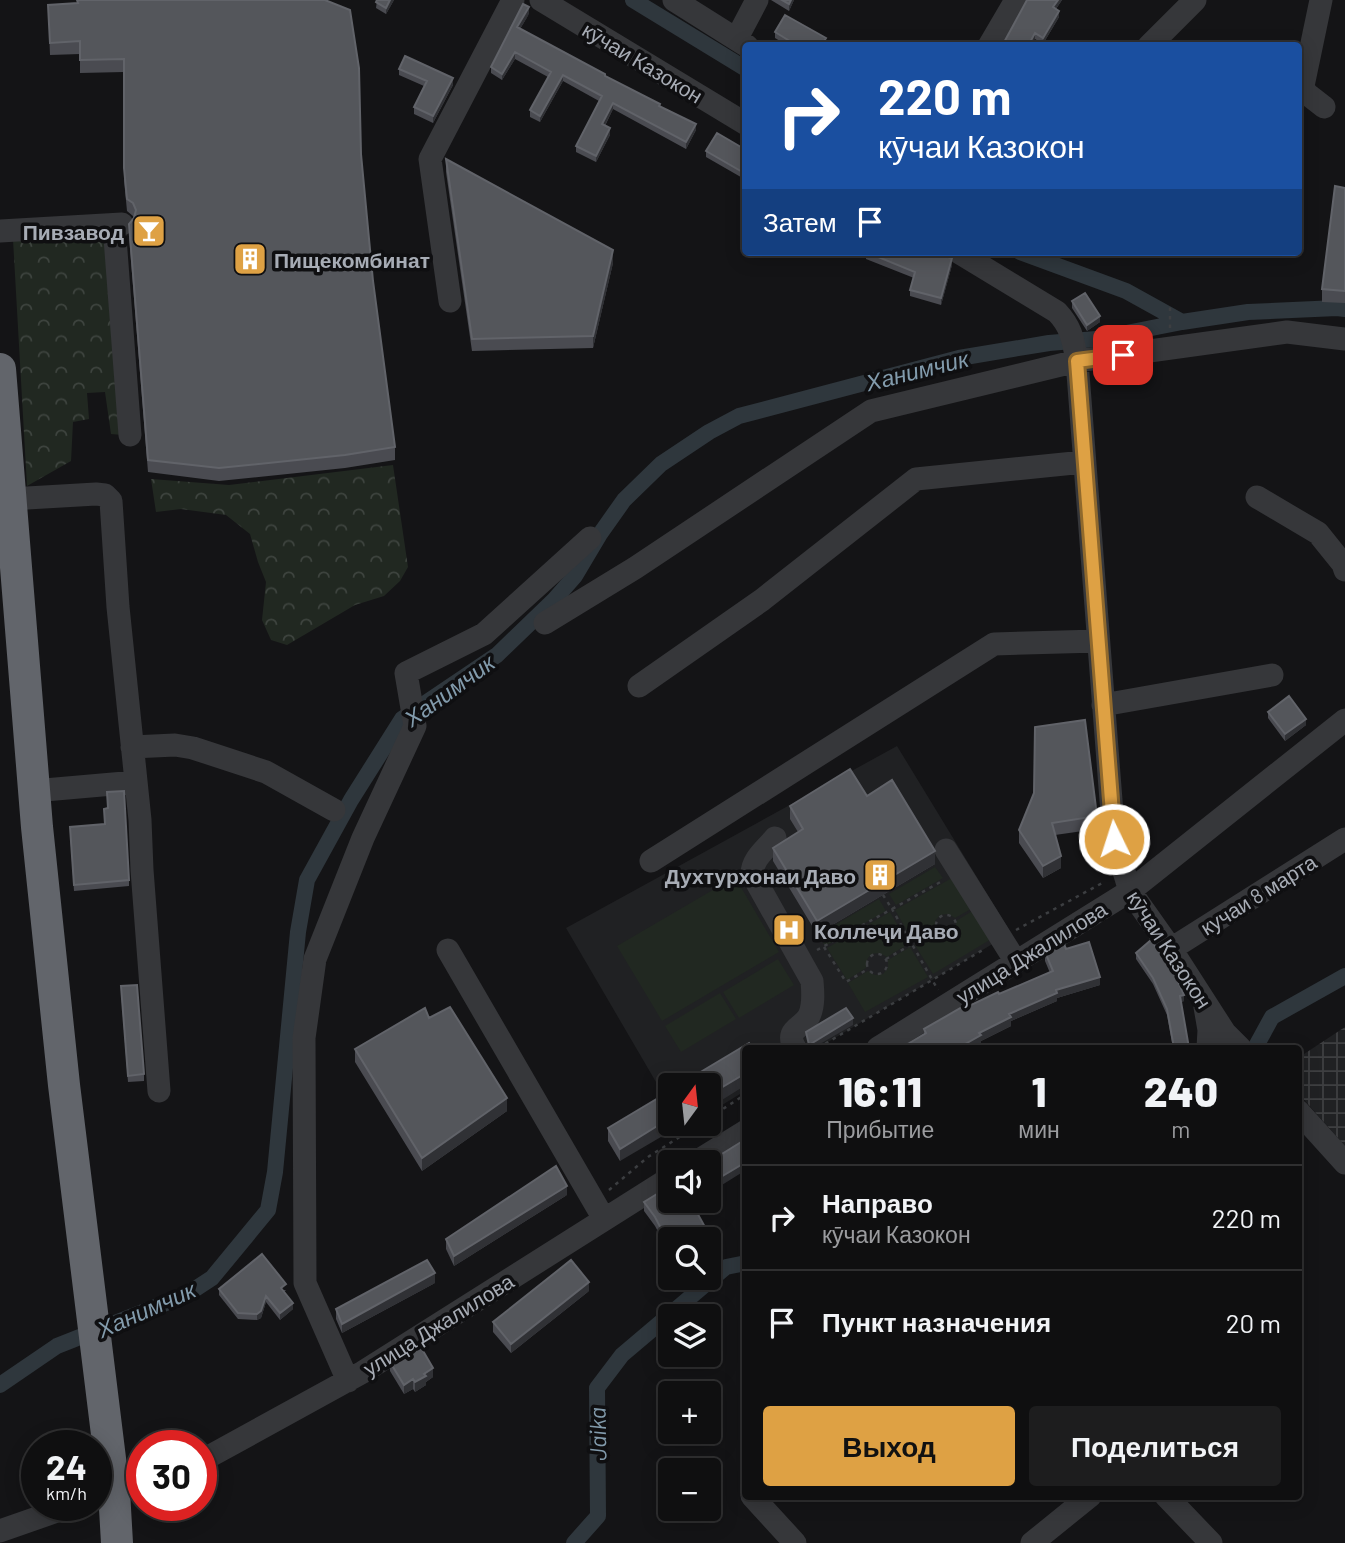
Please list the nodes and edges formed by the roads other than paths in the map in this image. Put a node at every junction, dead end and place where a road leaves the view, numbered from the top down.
1 (513, 0) edge
2 (541, 0) edge
3 (674, 0) edge
4 (757, 0) edge
5 (1016, 0) edge
6 (1195, 0) edge
7 (1321, 0) edge
8 (742, 42) edge
9 (991, 42) edge
10 (1153, 42) edge
11 (1324, 107) dead end
12 (742, 122) edge
13 (0, 231) edge
14 (965, 256) edge
15 (450, 301) dead end
16 (1345, 339) edge
17 (1075, 348) junction
18 (0, 369) edge
19 (130, 435) dead end
20 (1084, 462) junction
21 (1257, 497) dead end
22 (10, 499) junction
23 (590, 538) dead end
24 (1345, 570) edge
25 (545, 623) dead end
26 (1098, 641) junction
27 (1272, 675) dead end
28 (639, 686) dead end
29 (1103, 705) junction
30 (1345, 720) edge
31 (132, 747) junction
32 (136, 782) junction
33 (33, 791) junction
34 (334, 810) dead end
35 (775, 838) dead end
36 (1345, 839) edge
37 (946, 850) dead end
38 (651, 861) dead end
39 (1130, 891) junction
40 (1171, 949) junction
41 (449, 950) dead end
42 (1016, 962) junction
43 (1225, 1043) edge
44 (793, 1045) edge
45 (883, 1045) edge
46 (159, 1091) dead end
47 (1302, 1115) edge
48 (742, 1133) edge
49 (715, 1150) edge
50 (1345, 1163) edge
51 (658, 1185) edge
52 (604, 1219) junction
53 (348, 1381) junction
54 (217, 1452) edge
55 (117, 1490) edge
56 (755, 1500) edge
57 (1085, 1500) edge
58 (1170, 1500) edge
59 (28, 1521) edge
60 (0, 1531) edge
61 (117, 1543) edge
62 (796, 1543) edge
63 (1032, 1543) edge
64 (1211, 1543) edge

1 - 15 street
2 - 12 street, кӯчаи Казокон
3 - 8 street
4 - 8 street
5 - 9 street
6 - 10 street
7 - 11 street
13 - 19 street
14 - 17 street
16 - 17 street
17 - 20 street, кӯчаи Казокон
17 - 25 street
18 - 22 highway
20 - 26 street, кӯчаи Казокон
20 - 28 street
21 - 24 street
22 - 31 street
22 - 33 highway
23 - 53 street
26 - 29 street, кӯчаи Казокон
26 - 38 street
27 - 29 street
29 - 39 street, кӯчаи Казокон
30 - 39 street, улица Джалилова
31 - 32 street
31 - 34 street
32 - 33 street
32 - 46 street
33 - 55 highway
35 - 44 street
36 - 40 street, кучаи 8 марта
37 - 42 street
39 - 40 street, кӯчаи Казокон
39 - 42 street, улица Джалилова
40 - 43 street, кӯчаи Казокон
41 - 52 street
42 - 45 street, улица Джалилова
47 - 50 street
48 - 49 street
51 - 52 street, улица Джалилова
52 - 53 street, улица Джалилова
53 - 54 street, улица Джалилова
55 - 61 highway
56 - 62 street
57 - 63 street
58 - 64 street
59 - 60 street

